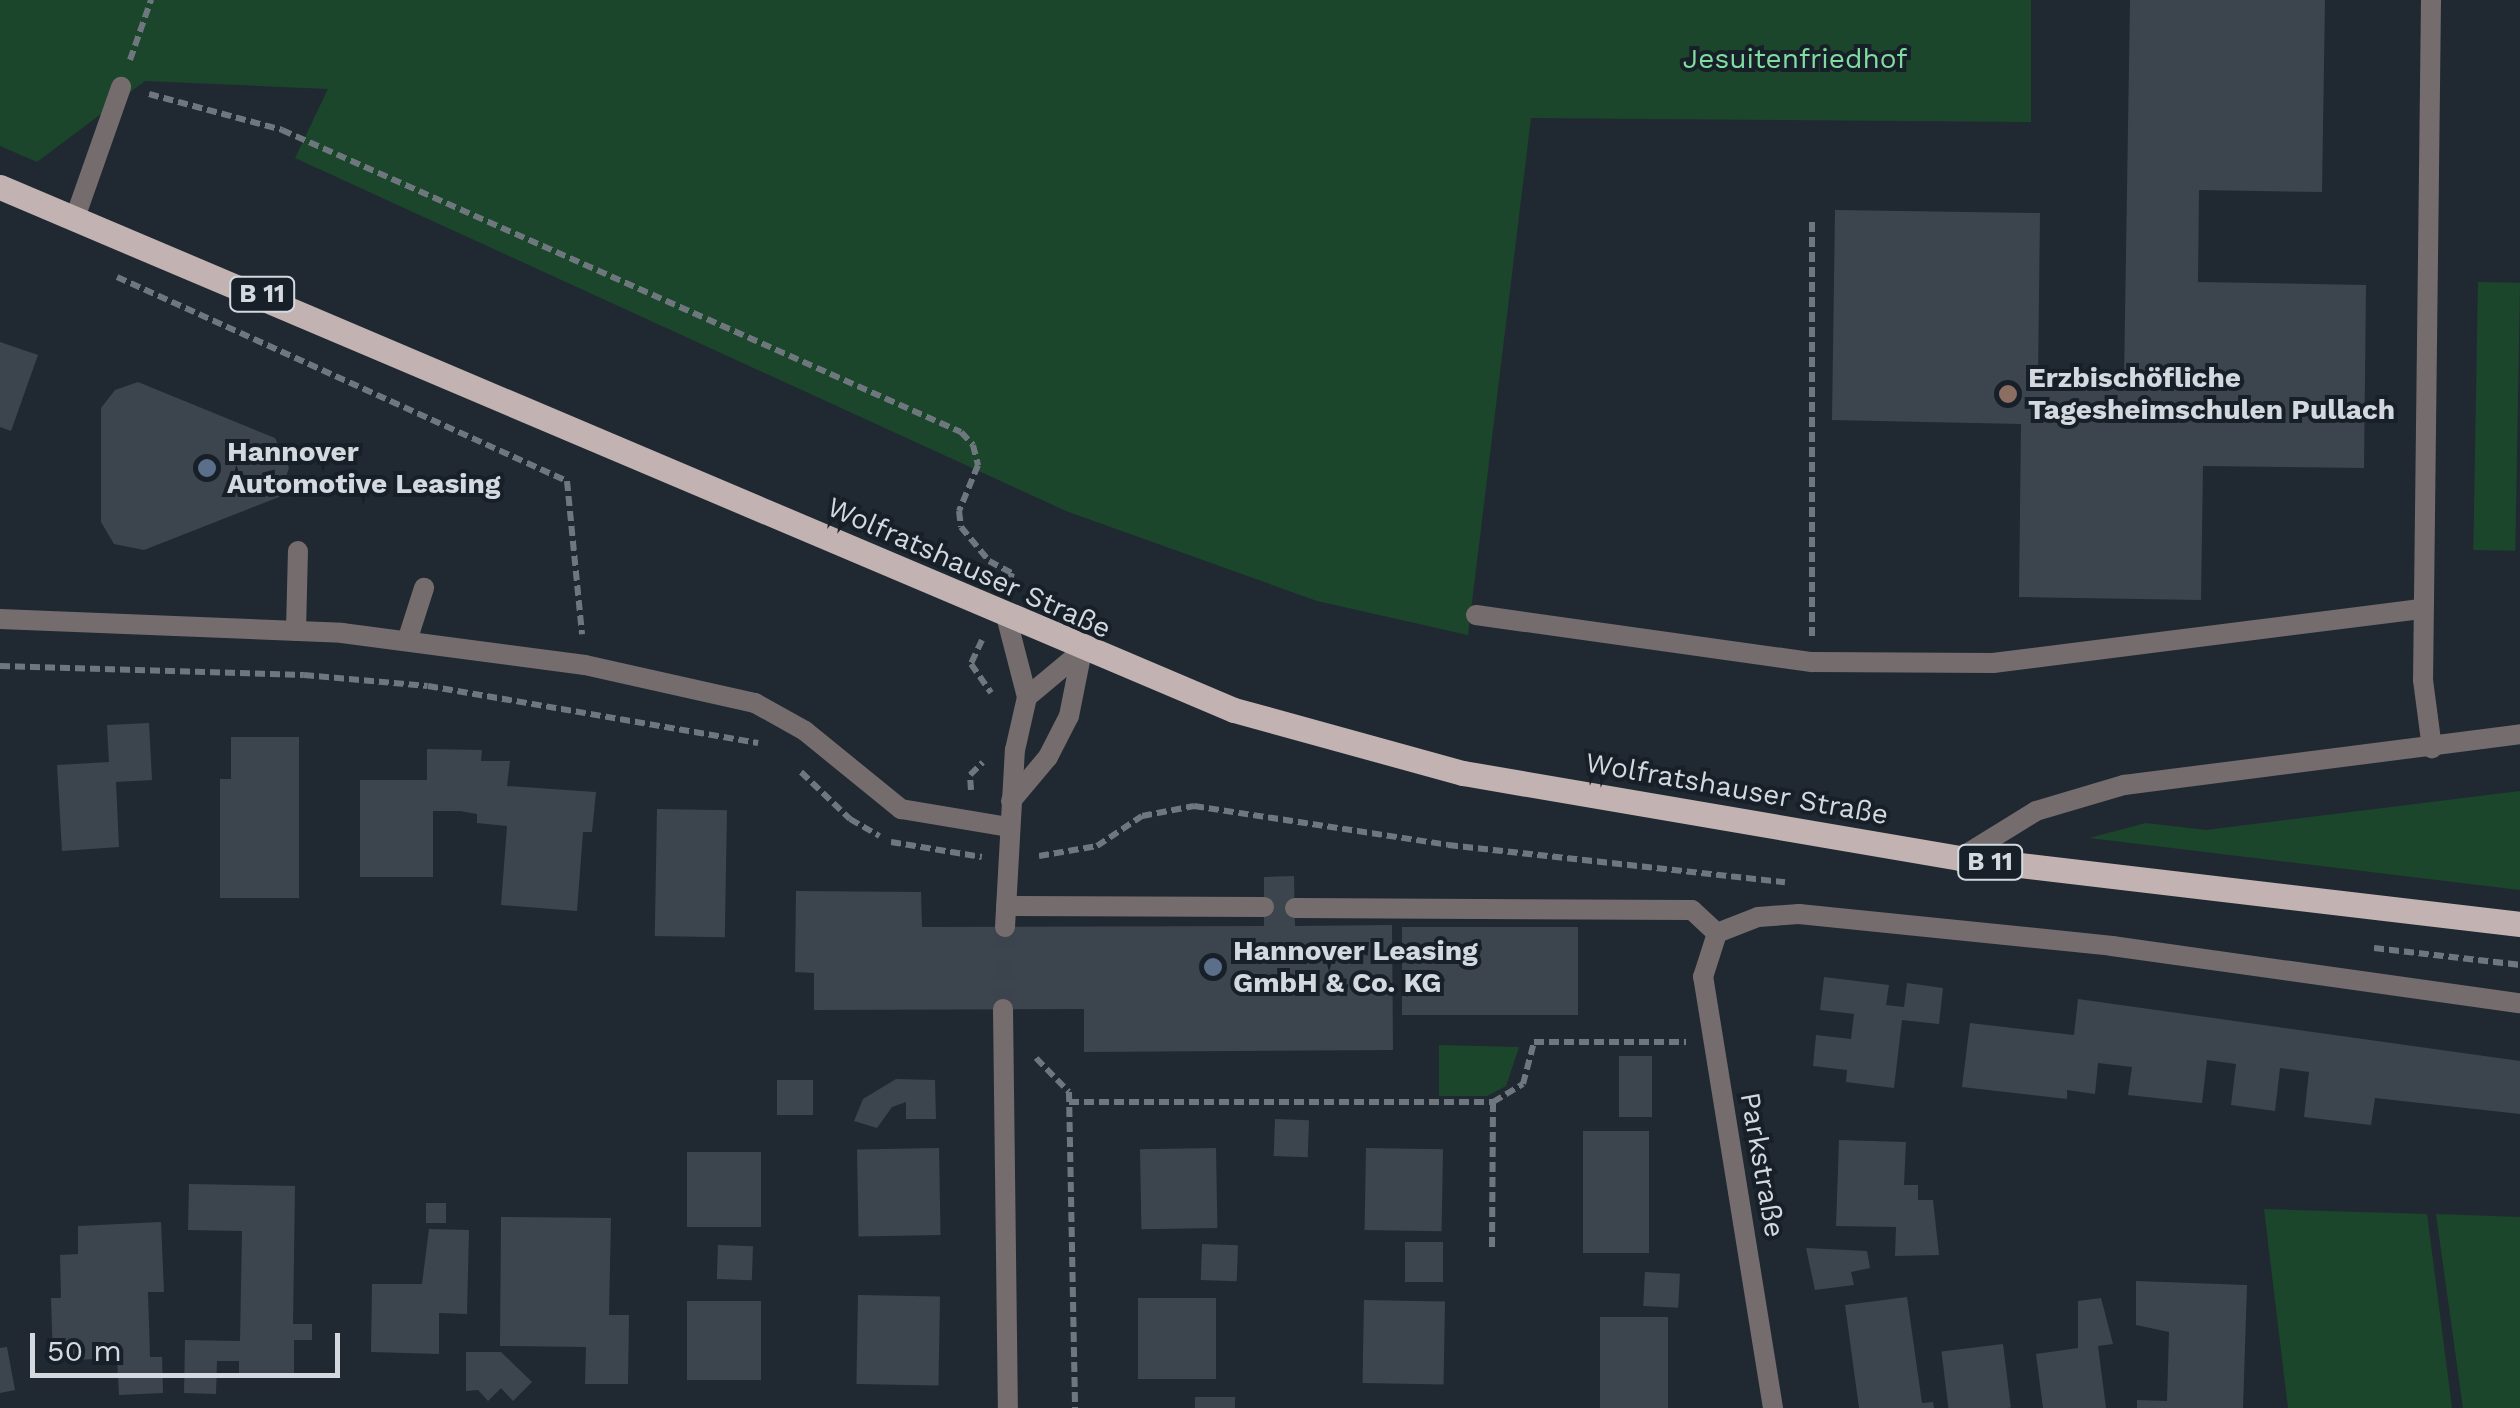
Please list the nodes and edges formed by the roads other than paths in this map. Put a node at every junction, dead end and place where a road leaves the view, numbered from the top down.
1 (2431, 0) edge
2 (121, 87) road end
3 (0, 187) edge
4 (76, 216) junction
5 (298, 551) dead end
6 (424, 588) dead end
7 (2424, 609) junction
8 (1000, 614) junction
9 (1476, 615) dead end
10 (0, 619) edge
11 (296, 631) junction
12 (406, 640) junction
13 (1082, 651) junction
14 (1027, 697) junction
15 (2520, 734) edge
16 (2432, 748) junction
17 (1010, 801) junction
18 (1009, 828) junction
19 (1960, 858) junction
20 (1264, 907) dead end
21 (1294, 908) dead end
22 (2520, 924) edge
23 (1717, 933) junction
24 (2520, 1003) edge
25 (1003, 1009) tunnel mouth
26 (1008, 1408) edge
27 (1773, 1408) edge

1 - 7 street
2 - 4 street
3 - 4 main road, Wolfratshauser Straße / B 11
4 - 8 main road, Wolfratshauser Straße / B 11
5 - 11 street
6 - 12 street
7 - 9 street
7 - 16 street
8 - 13 main road, Wolfratshauser Straße / B 11
8 - 14 street
10 - 11 street
11 - 12 street
12 - 18 street
13 - 14 street
13 - 17 street
13 - 19 main road, Wolfratshauser Straße / B 11
14 - 17 street
15 - 16 street
16 - 19 street
17 - 18 street
18 - 20 street
19 - 22 main road, Wolfratshauser Straße / B 11
21 - 23 street
23 - 24 street
23 - 27 street, Parkstraße
25 - 26 street

